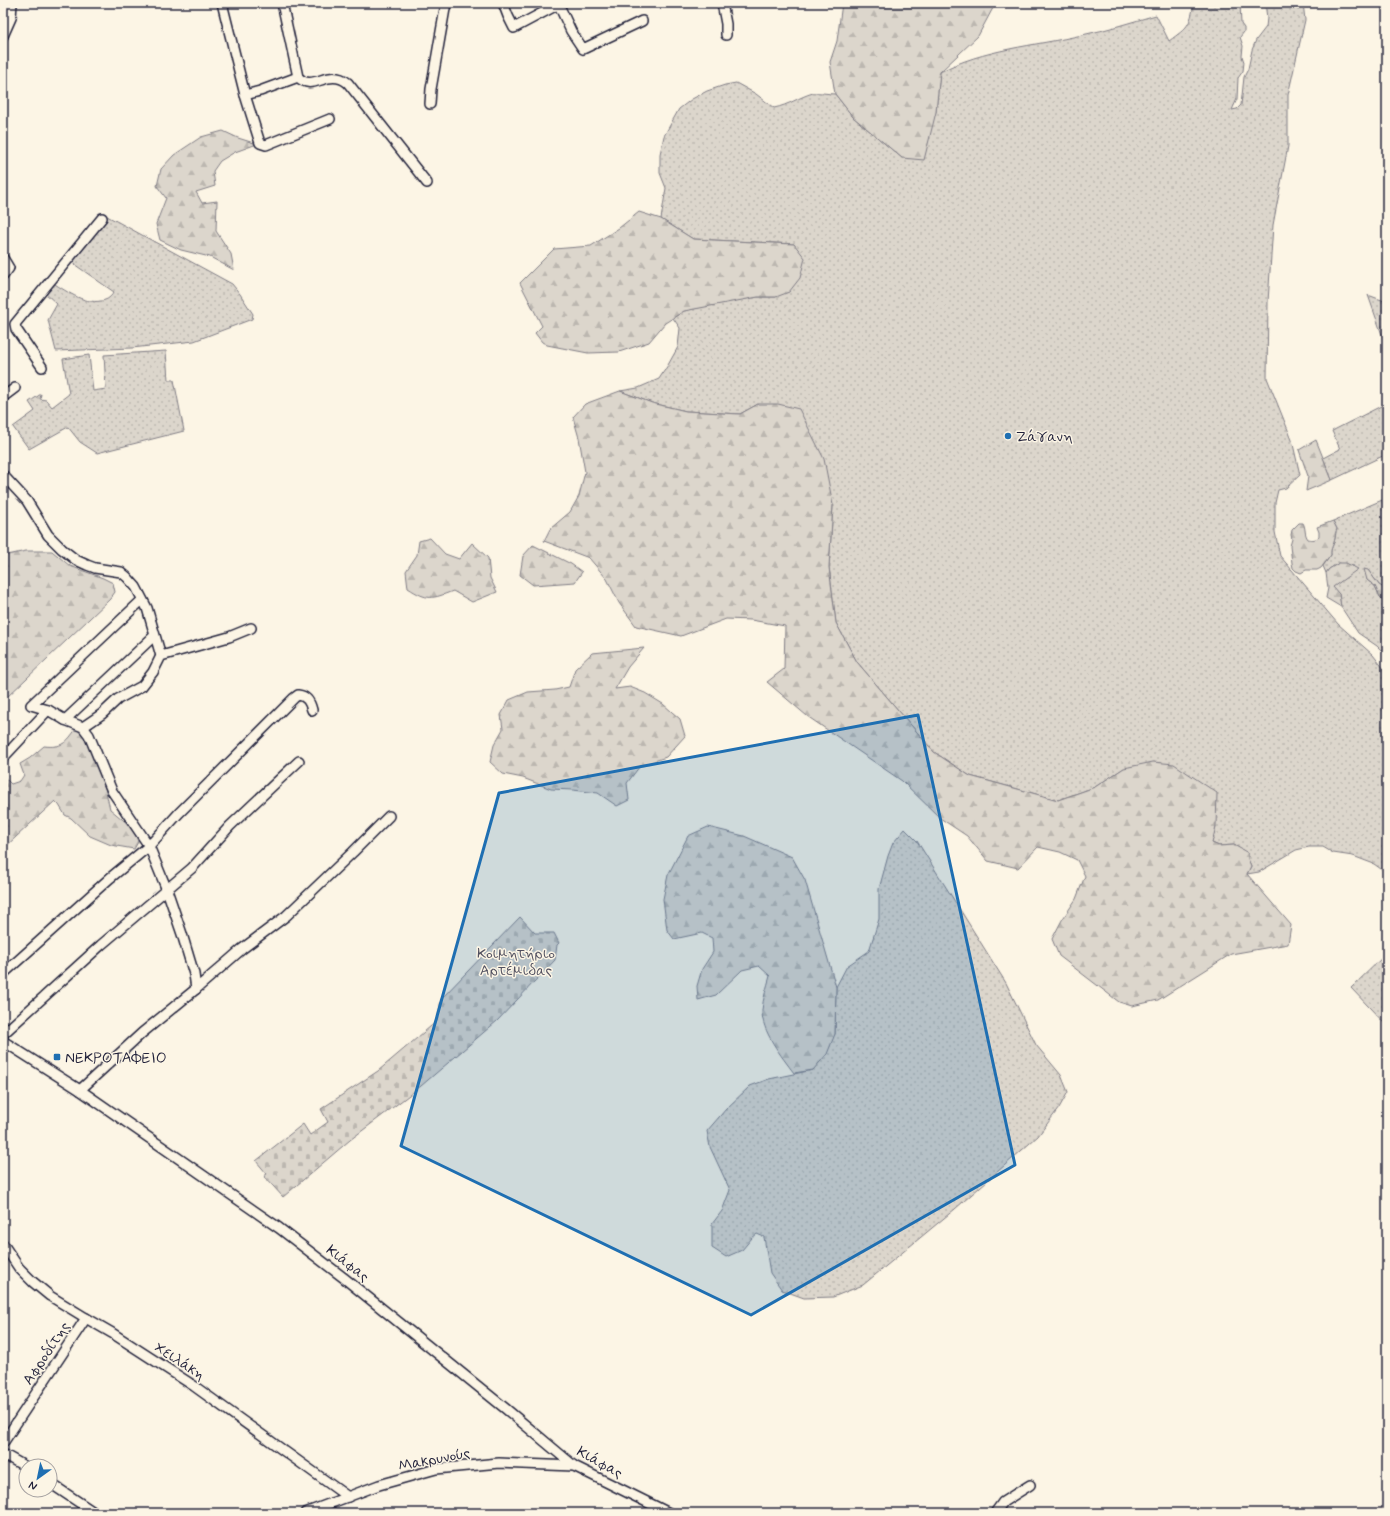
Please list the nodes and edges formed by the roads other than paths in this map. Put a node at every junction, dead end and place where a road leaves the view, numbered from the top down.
1 (12, 3) edge
2 (222, 3) edge
3 (282, 3) edge
4 (446, 3) edge
5 (503, 3) edge
6 (558, 3) edge
7 (722, 3) edge
8 (642, 21) dead end
9 (3, 36) edge
10 (726, 36) dead end
11 (298, 76) junction
12 (245, 95) junction
13 (430, 104) dead end
14 (330, 119) dead end
15 (427, 183) dead end
16 (102, 218) dead end
17 (3, 258) edge
18 (3, 276) edge
19 (42, 367) dead end
20 (15, 388) dead end
21 (3, 397) edge
22 (3, 475) edge
23 (142, 600) junction
24 (251, 628) dead end
25 (154, 636) junction
26 (161, 656) junction
27 (48, 710) junction
28 (312, 710) dead end
29 (65, 720) junction
30 (83, 727) junction
31 (3, 758) edge
32 (299, 761) dead end
33 (389, 816) dead end
34 (149, 846) junction
35 (167, 890) junction
36 (3, 974) edge
37 (196, 989) junction
38 (3, 1034) edge
39 (3, 1041) edge
40 (80, 1090) junction
41 (3, 1244) edge
42 (86, 1318) junction
43 (3, 1443) edge
44 (3, 1454) edge
45 (18, 1462) edge
46 (574, 1466) junction
47 (1030, 1485) dead end
48 (58, 1488) edge
49 (348, 1497) junction
50 (95, 1513) edge
51 (305, 1513) edge
52 (669, 1513) edge
53 (995, 1513) edge

1 - 9 street
2 - 12 street
3 - 11 street
4 - 13 street
5 - 6 street
6 - 8 street
7 - 10 street
11 - 12 street
11 - 15 street
12 - 14 street
16 - 19 street
17 - 18 street
20 - 21 street
22 - 23 street
23 - 25 street
23 - 27 street
24 - 26 street
25 - 26 street
25 - 29 street
26 - 30 street
27 - 29 street
27 - 31 street
28 - 34 street
29 - 30 street
30 - 34 street
32 - 35 street
33 - 37 street
34 - 35 street
34 - 36 street
35 - 37 street
35 - 38 street
37 - 40 street
39 - 40 street, Κιάφας
40 - 46 street, Κιάφας
41 - 42 street, Χειλάκη
42 - 43 street, Αφροδίτης
42 - 49 street, Χειλάκη
44 - 45 street
46 - 49 street, Μακρυνούς
46 - 52 street, Κιάφας
47 - 53 street
48 - 50 street
49 - 51 street, Μακρυνούς

